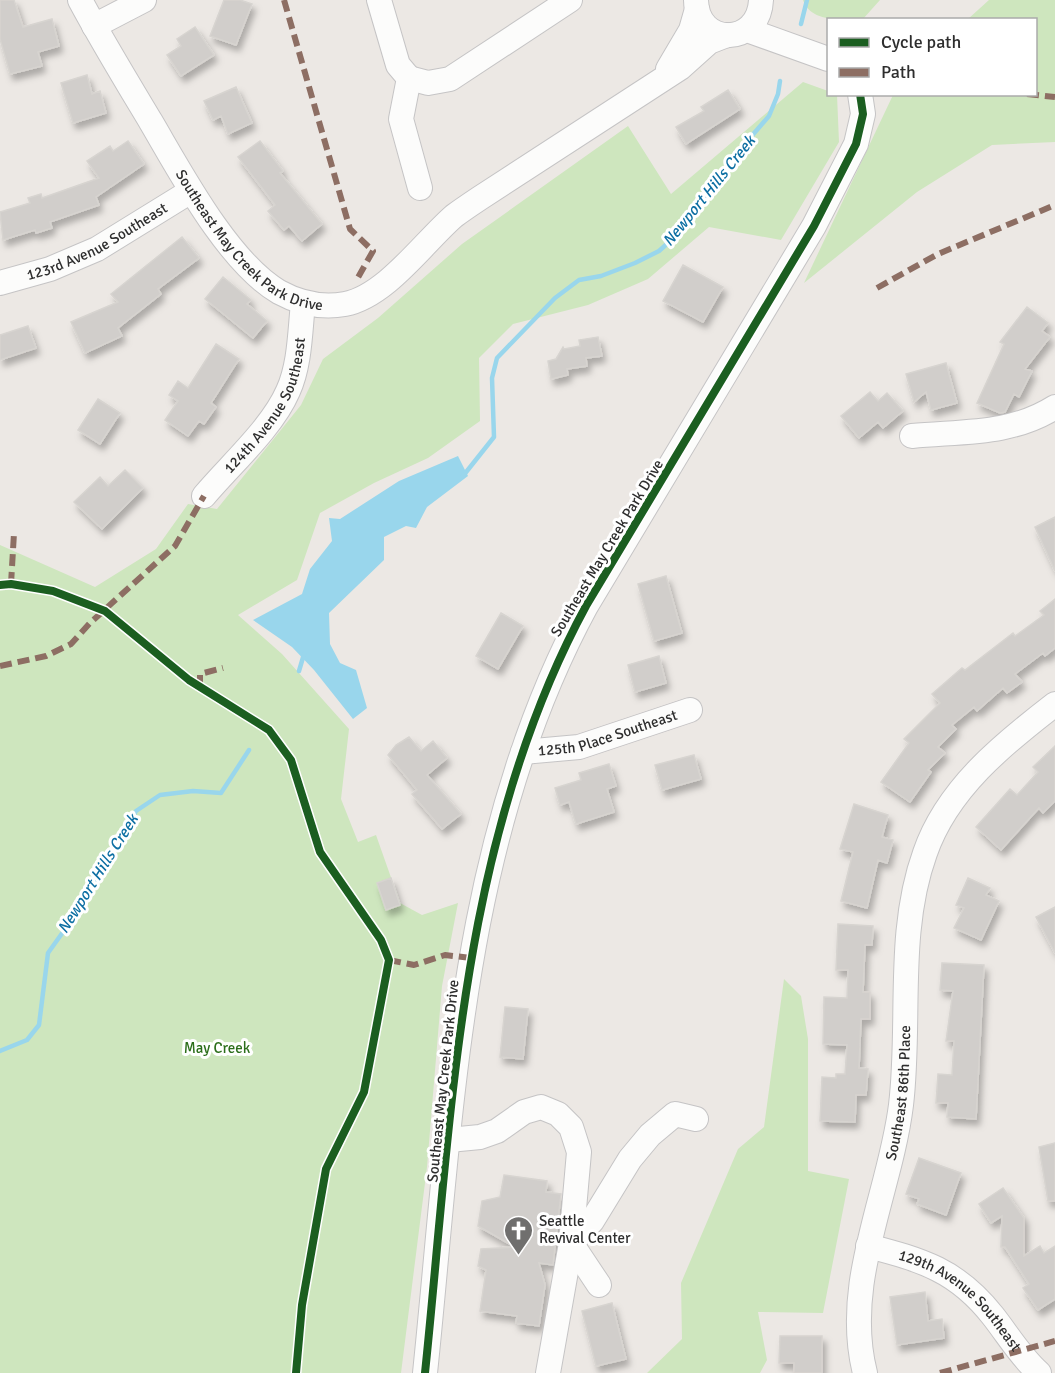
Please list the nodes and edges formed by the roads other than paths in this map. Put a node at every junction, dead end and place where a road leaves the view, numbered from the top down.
1 (80, 0) edge
2 (144, 0) edge
3 (379, 0) edge
4 (570, 0) edge
5 (761, 1) edge
6 (697, 4) edge
7 (94, 26) junction
8 (737, 33) junction
9 (826, 57) edge
10 (409, 78) junction
11 (662, 78) junction
12 (860, 96) edge
13 (420, 188) dead end
14 (191, 191) junction
15 (0, 283) edge
16 (303, 303) junction
17 (1055, 407) edge
18 (912, 436) dead end
19 (204, 496) dead end
20 (1055, 705) edge
21 (690, 710) dead end
22 (523, 752) junction
23 (696, 1119) dead end
24 (449, 1140) junction
25 (571, 1244) junction
26 (868, 1246) junction
27 (599, 1285) dead end
28 (425, 1373) edge
29 (548, 1373) edge
30 (865, 1373) edge
31 (1039, 1373) edge

1 - 7 street, Southeast May Creek Park Drive
2 - 7 street
3 - 10 street
4 - 10 street
5 - 8 street
5 - 9 street
6 - 8 street
6 - 11 street, Southeast May Creek Park Drive
7 - 14 street, Southeast May Creek Park Drive
8 - 9 street
8 - 11 street, Southeast May Creek Park Drive
10 - 13 street
11 - 16 street, Southeast May Creek Park Drive
12 - 22 street, Southeast May Creek Park Drive
14 - 15 street, 123rd Avenue Southeast
14 - 16 street, Southeast May Creek Park Drive
16 - 19 street, 124th Avenue Southeast
17 - 18 street
20 - 26 street, Southeast 86th Place
21 - 22 street, 125th Place Southeast
22 - 24 street, Southeast May Creek Park Drive
23 - 25 street
24 - 25 street
24 - 28 street, Southeast May Creek Park Drive
25 - 27 street
25 - 29 street
26 - 30 street, Southeast 86th Place
26 - 31 street, 129th Avenue Southeast

